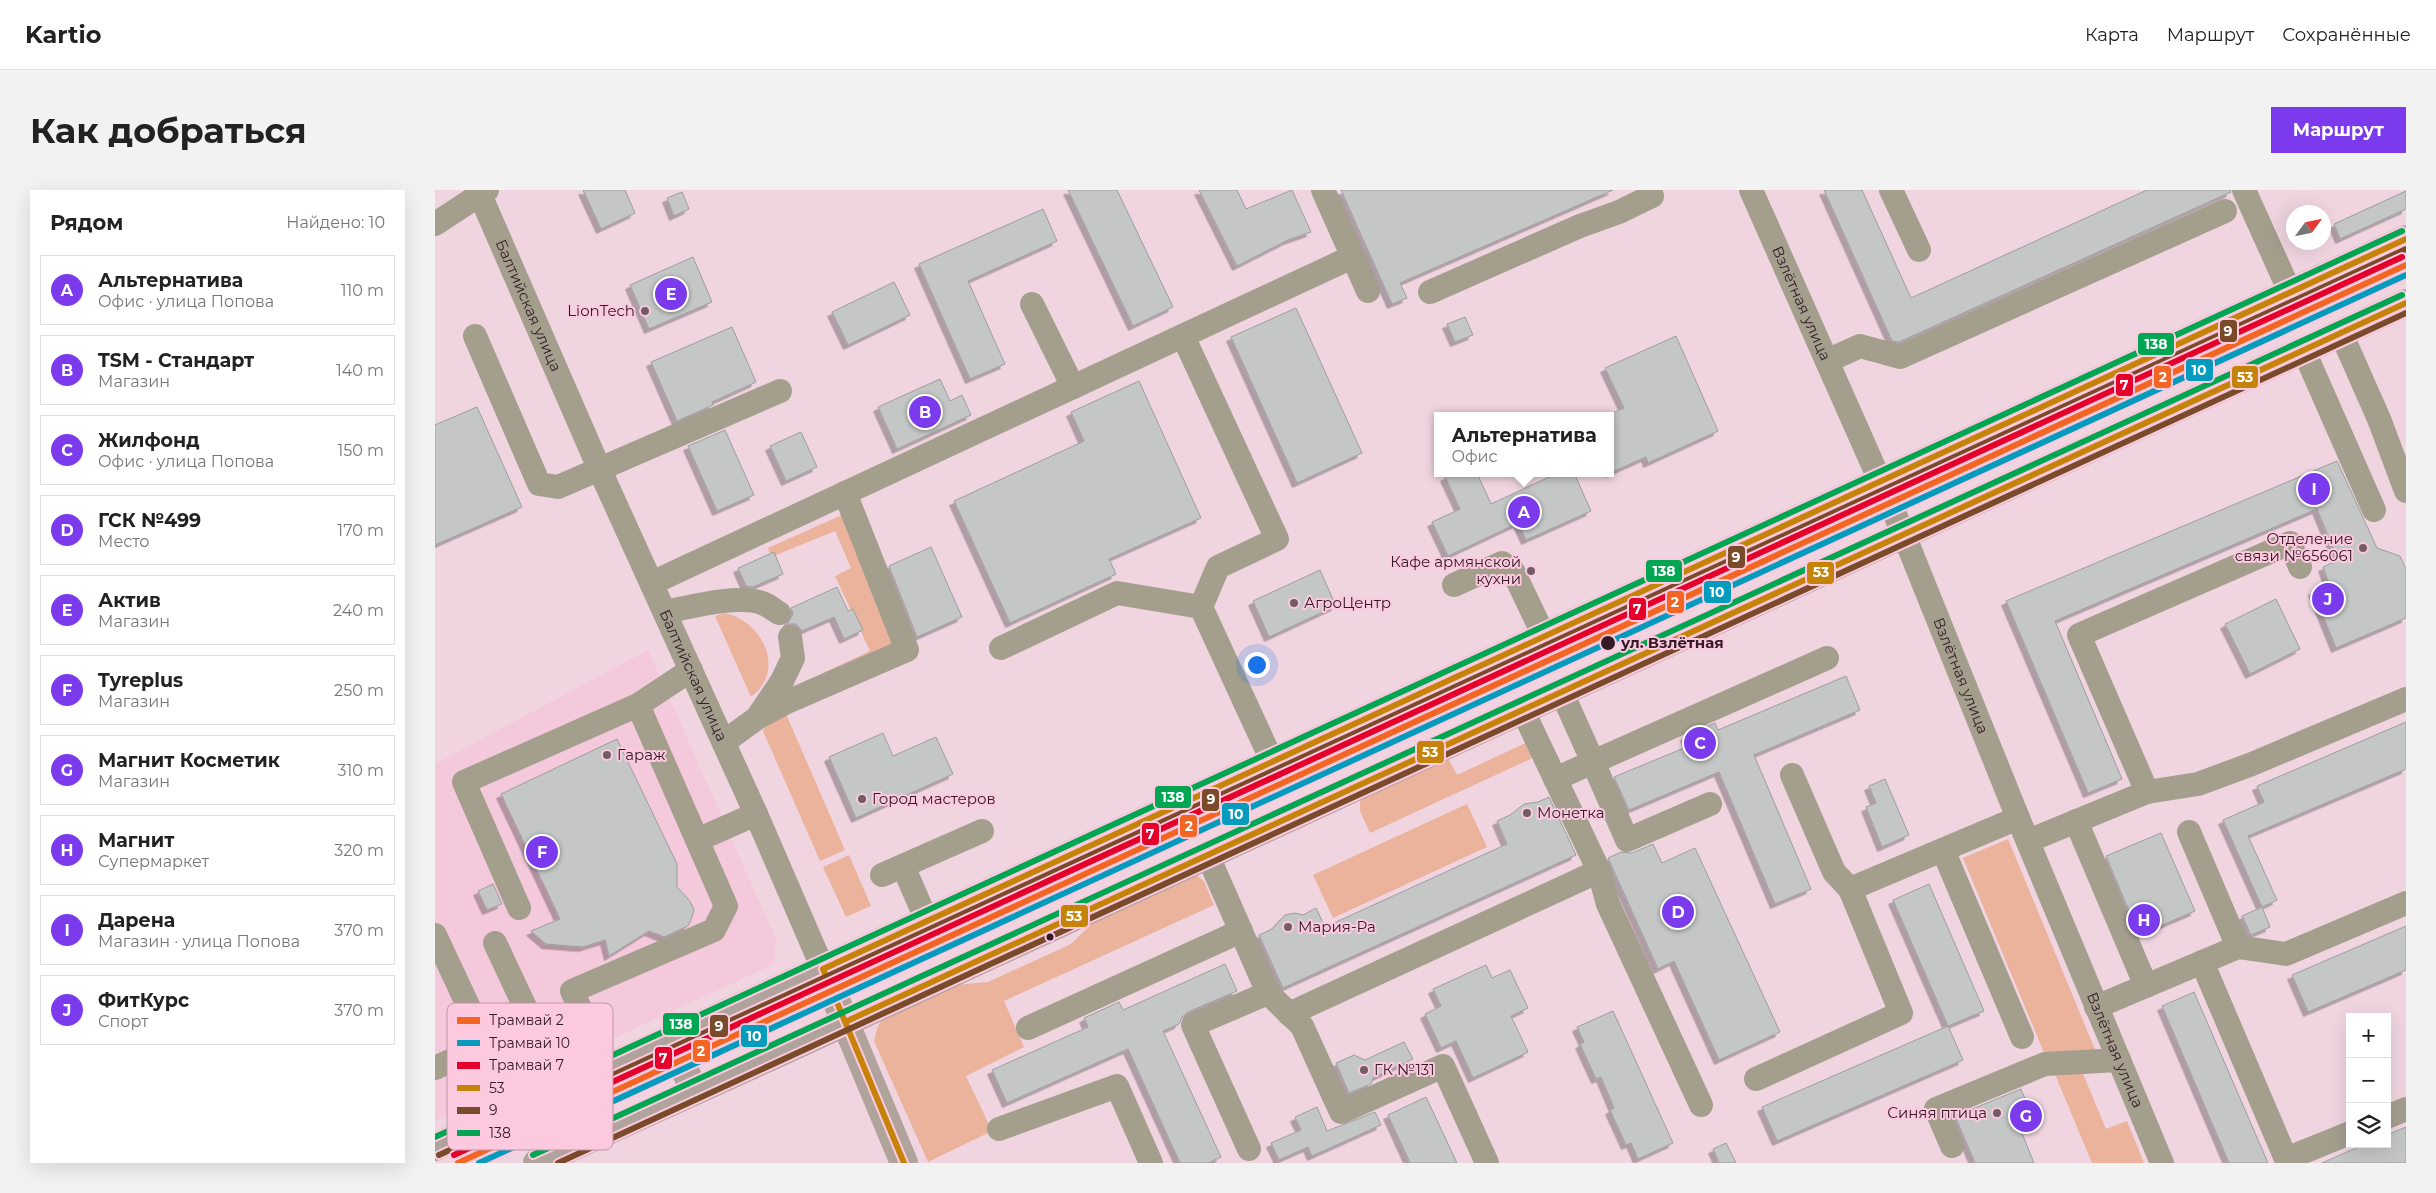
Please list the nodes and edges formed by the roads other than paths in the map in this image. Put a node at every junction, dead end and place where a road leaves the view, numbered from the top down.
1 (1323, 190) edge
2 (1751, 190) edge
3 (1891, 190) edge
4 (2244, 190) edge
5 (482, 192) edge
6 (1655, 192) edge
7 (2225, 211) dead end
8 (435, 224) edge
9 (2406, 239) edge
10 (1919, 250) dead end
11 (1352, 256) junction
12 (1367, 290) dead end
13 (1430, 292) dead end
14 (2290, 292) junction
15 (2406, 303) edge
16 (1032, 304) dead end
17 (2341, 333) junction
18 (475, 336) dead end
19 (1183, 336) junction
20 (2304, 351) junction
21 (1827, 361) junction
22 (1073, 387) junction
23 (780, 391) dead end
24 (599, 468) junction
25 (1881, 481) junction
26 (2406, 491) edge
27 (845, 493) junction
28 (2374, 510) dead end
29 (1904, 535) junction
30 (2300, 567) dead end
31 (652, 583) junction
32 (1453, 585) dead end
33 (1201, 607) junction
34 (665, 612) junction
35 (779, 614) dead end
36 (1544, 636) junction
37 (790, 637) dead end
38 (1001, 648) dead end
39 (1827, 658) dead end
40 (691, 670) junction
41 (1562, 693) junction
42 (2406, 699) edge
43 (638, 705) junction
44 (1523, 711) junction
45 (757, 718) junction
46 (724, 742) junction
47 (1272, 761) junction
48 (1593, 762) junction
49 (1792, 775) dead end
50 (1555, 779) junction
51 (2147, 792) junction
52 (1709, 804) dead end
53 (756, 814) junction
54 (2018, 818) junction
55 (2076, 821) junction
56 (982, 831) dead end
57 (2189, 832) dead end
58 (697, 840) junction
59 (2028, 842) junction
60 (1943, 850) junction
61 (1208, 856) junction
62 (1599, 871) junction
63 (1850, 889) junction
64 (2406, 903) edge
65 (519, 908) dead end
66 (927, 921) junction
67 (1241, 931) junction
68 (435, 935) edge
69 (495, 943) dead end
70 (2238, 946) junction
71 (2202, 962) junction
72 (823, 969) junction
73 (2146, 986) junction
74 (1268, 993) junction
75 (467, 1003) edge
76 (522, 1003) edge
77 (577, 1003) edge
78 (2097, 1007) junction
79 (1289, 1014) junction
80 (845, 1022) junction
81 (1028, 1028) dead end
82 (2022, 1037) dead end
83 (669, 1039) junction
84 (2119, 1060) junction
85 (447, 1062) edge
86 (613, 1065) edge
87 (435, 1068) edge
88 (1756, 1079) dead end
89 (695, 1091) junction
90 (1701, 1104) dead end
91 (2406, 1109) edge
92 (2391, 1115) edge
93 (999, 1129) dead end
94 (613, 1135) edge
95 (2346, 1135) edge
96 (447, 1141) edge
97 (1951, 1146) dead end
98 (435, 1147) edge
99 (1249, 1149) dead end
100 (584, 1150) edge
101 (573, 1156) edge
102 (537, 1163) edge
103 (904, 1163) edge
104 (1151, 1163) edge
105 (1487, 1163) edge
106 (2162, 1163) edge

1 - 11 street
2 - 21 street, Взлётная улица
3 - 10 street
4 - 14 street
5 - 8 street
5 - 24 street, Балтийская улица
6 - 13 street
7 - 21 street
9 - 14 main road
11 - 12 street
11 - 19 street
14 - 25 main road
15 - 17 main road
16 - 22 street
17 - 20 main road
17 - 26 street
18 - 24 street
19 - 22 street
19 - 33 street
20 - 28 street
20 - 29 main road
21 - 25 street, Взлётная улица
22 - 27 street
23 - 24 street
24 - 31 street, Балтийская улица
25 - 29 street, Взлётная улица
25 - 36 main road
27 - 31 street
27 - 45 street
29 - 41 main road
29 - 54 street, Взлётная улица
30 - 51 street
31 - 34 street, Балтийская улица
32 - 36 street
33 - 38 street
33 - 47 street
34 - 35 street
34 - 40 street, Балтийская улица
36 - 47 main road
37 - 45 street
39 - 48 street
40 - 43 street
40 - 46 street, Балтийская улица
41 - 44 main road
41 - 48 street
42 - 51 street
43 - 58 street
43 - 65 street
44 - 50 street
44 - 61 main road
45 - 46 street
46 - 53 street, Балтийская улица
47 - 66 main road
48 - 50 street
48 - 52 street
49 - 63 street
50 - 62 street
51 - 55 street
53 - 58 street
53 - 72 street, Балтийская улица
54 - 59 street, Взлётная улица
54 - 60 street
55 - 59 street
55 - 73 street
56 - 66 street
57 - 70 street
58 - 77 street
59 - 78 street, Взлётная улица
60 - 63 street
60 - 82 street
61 - 67 street
61 - 80 main road
62 - 79 street
62 - 90 street
63 - 88 street
64 - 70 street
66 - 72 main road
67 - 74 street
67 - 81 street
68 - 75 street
69 - 76 street
70 - 71 street
71 - 73 street
71 - 95 street
72 - 80 main road, Балтийская улица
72 - 83 main road
73 - 78 street
74 - 79 street
74 - 99 street
78 - 84 street, Взлётная улица
79 - 105 street
80 - 89 main road
80 - 103 main road, Балтийская улица
83 - 86 main road
83 - 89 main road
84 - 97 street
84 - 106 street, Взлётная улица
85 - 87 street
89 - 94 main road
91 - 92 street
93 - 104 street
96 - 98 main road
100 - 101 main road
101 - 102 main road

